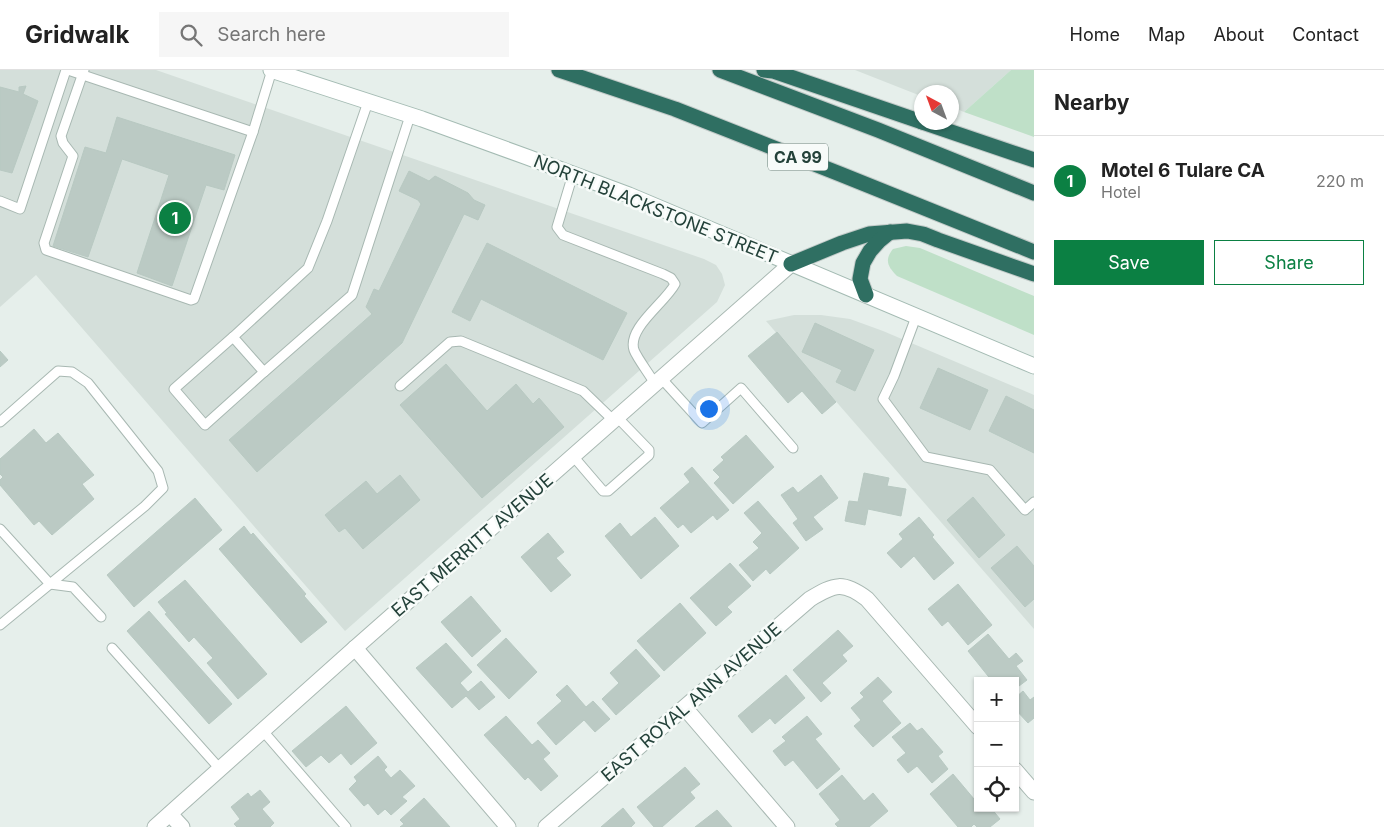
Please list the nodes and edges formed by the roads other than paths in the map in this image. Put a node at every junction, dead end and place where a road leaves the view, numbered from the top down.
1 (67, 70) edge
2 (271, 70) edge
3 (560, 70) edge
4 (720, 70) edge
5 (764, 70) edge
6 (83, 72) edge
7 (368, 102) junction
8 (410, 116) junction
9 (914, 119) edge
10 (946, 130) edge
11 (252, 132) junction
12 (1034, 160) edge
13 (573, 174) junction
14 (1034, 193) edge
15 (0, 201) edge
16 (890, 232) junction
17 (1034, 252) edge
18 (790, 264) junction
19 (1034, 274) edge
20 (866, 295) junction
21 (916, 317) junction
22 (233, 337) junction
23 (1034, 366) edge
24 (264, 372) junction
25 (658, 381) junction
26 (400, 386) dead end
27 (615, 419) junction
28 (0, 422) edge
29 (793, 448) dead end
30 (573, 456) junction
31 (1034, 502) edge
32 (0, 529) edge
33 (50, 584) junction
34 (101, 617) dead end
35 (0, 625) edge
36 (112, 648) dead end
37 (355, 648) junction
38 (685, 708) junction
39 (974, 722) edge
40 (263, 730) junction
41 (220, 769) junction
42 (1019, 775) edge
43 (1034, 792) edge
44 (170, 814) junction
45 (155, 827) edge
46 (182, 827) edge
47 (346, 827) edge
48 (508, 827) edge
49 (546, 827) edge
50 (787, 827) edge

1 - 6 lane
1 - 15 lane
2 - 7 street, NORTH BLACKSTONE STREET
2 - 11 lane
3 - 17 highway, CA 99
4 - 14 highway
5 - 9 highway
6 - 11 lane
6 - 11 lane
7 - 8 street, NORTH BLACKSTONE STREET
7 - 22 lane
8 - 13 street, NORTH BLACKSTONE STREET
8 - 24 lane
10 - 12 highway
13 - 18 street, NORTH BLACKSTONE STREET
13 - 25 lane
16 - 18 highway
16 - 19 highway
16 - 20 highway
18 - 20 street, NORTH BLACKSTONE STREET
18 - 25 street, EAST MERRITT AVENUE
20 - 21 street, NORTH BLACKSTONE STREET
21 - 23 street, NORTH BLACKSTONE STREET
21 - 31 lane
22 - 24 lane
22 - 24 lane
25 - 27 street, EAST MERRITT AVENUE
25 - 29 lane
26 - 27 lane
27 - 30 street, EAST MERRITT AVENUE
27 - 30 lane
28 - 33 lane
30 - 37 street, EAST MERRITT AVENUE
32 - 33 lane
33 - 34 lane
33 - 35 lane
36 - 41 lane
37 - 40 street, EAST MERRITT AVENUE
37 - 48 street
38 - 39 street, EAST ROYAL ANN AVENUE
38 - 49 street, EAST ROYAL ANN AVENUE
38 - 50 street
40 - 41 street, EAST MERRITT AVENUE
40 - 47 lane
41 - 44 street, EAST MERRITT AVENUE
42 - 43 street
44 - 45 street, EAST MERRITT AVENUE
44 - 46 street

